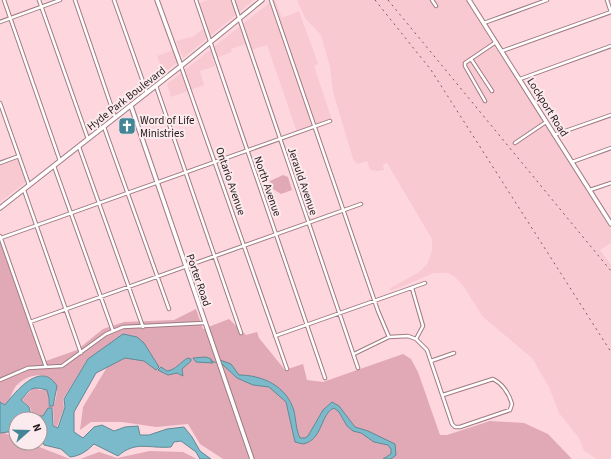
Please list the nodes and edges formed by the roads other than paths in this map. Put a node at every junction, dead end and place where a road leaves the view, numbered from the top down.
1 (4, 0) edge
2 (39, 0) edge
3 (60, 0) edge
4 (75, 0) edge
5 (114, 0) edge
6 (157, 0) edge
7 (196, 0) edge
8 (233, 0) edge
9 (262, 0) edge
10 (271, 0) edge
11 (432, 0) edge
12 (469, 0) edge
13 (547, 0) edge
14 (607, 0) edge
15 (436, 6) dead end
16 (42, 7) junction
17 (611, 12) edge
18 (10, 18) junction
19 (239, 19) junction
20 (0, 22) edge
21 (484, 22) junction
22 (496, 42) junction
23 (210, 43) junction
24 (611, 46) edge
25 (502, 50) junction
26 (471, 59) junction
27 (181, 66) junction
28 (520, 79) junction
29 (156, 86) junction
30 (492, 91) dead end
31 (147, 93) junction
32 (485, 101) dead end
33 (0, 103) edge
34 (131, 106) junction
35 (611, 115) edge
36 (116, 117) junction
37 (330, 121) dead end
38 (546, 122) junction
39 (104, 126) junction
40 (314, 126) junction
41 (554, 134) junction
42 (88, 139) junction
43 (280, 139) junction
44 (515, 143) dead end
45 (79, 147) junction
46 (611, 148) edge
47 (247, 150) junction
48 (19, 156) junction
49 (60, 161) junction
50 (215, 162) junction
51 (572, 162) junction
52 (0, 163) edge
53 (54, 166) junction
54 (186, 172) junction
55 (156, 182) junction
56 (611, 183) edge
57 (29, 186) junction
58 (24, 190) junction
59 (589, 190) junction
60 (127, 193) junction
61 (99, 203) junction
62 (361, 204) dead end
63 (0, 208) edge
64 (343, 210) junction
65 (71, 213) junction
66 (609, 218) edge
67 (308, 222) junction
68 (611, 224) edge
69 (36, 225) junction
70 (276, 234) junction
71 (0, 237) edge
72 (244, 246) junction
73 (215, 256) junction
74 (185, 267) junction
75 (157, 276) junction
76 (425, 283) dead end
77 (129, 286) junction
78 (412, 288) junction
79 (100, 296) junction
80 (374, 301) junction
81 (66, 309) junction
82 (169, 309) dead end
83 (339, 313) junction
84 (30, 322) junction
85 (204, 323) junction
86 (307, 325) junction
87 (143, 327) junction
88 (113, 330) junction
89 (241, 333) dead end
90 (275, 336) junction
91 (389, 337) junction
92 (416, 339) junction
93 (81, 352) junction
94 (454, 353) dead end
95 (354, 354) junction
96 (431, 362) junction
97 (46, 367) junction
98 (358, 368) dead end
99 (287, 369) dead end
100 (325, 378) dead end
101 (0, 380) edge
102 (443, 395) junction
103 (252, 459) edge

1 - 18 street
2 - 16 street
3 - 16 street
4 - 36 street
5 - 31 street
6 - 27 main road, Ontario Avenue
7 - 23 street, North Avenue
8 - 19 street, Jerauld Avenue
9 - 19 main road, Hyde Park Boulevard
10 - 40 street
11 - 15 street
12 - 21 main road, Lockport Road
13 - 21 street
14 - 17 street
16 - 18 street
16 - 42 street
17 - 25 street
18 - 20 street
18 - 49 street
19 - 23 main road, Hyde Park Boulevard
19 - 43 street, Jerauld Avenue
21 - 22 main road, Lockport Road
22 - 25 main road, Lockport Road
22 - 26 street
23 - 27 main road, Hyde Park Boulevard
23 - 47 street, North Avenue
24 - 28 street
25 - 28 main road, Lockport Road
26 - 30 street
26 - 32 street
27 - 29 main road, Hyde Park Boulevard
27 - 50 street, Ontario Avenue
28 - 38 main road, Lockport Road
29 - 31 main road, Hyde Park Boulevard
29 - 54 street
31 - 34 main road, Hyde Park Boulevard
33 - 48 street
34 - 36 main road, Hyde Park Boulevard
34 - 55 main road, Porter Road
35 - 41 street
36 - 39 main road, Hyde Park Boulevard
37 - 40 street
38 - 41 main road, Lockport Road
38 - 44 street
39 - 42 main road, Hyde Park Boulevard
39 - 60 street
40 - 43 street
40 - 64 street
41 - 51 main road, Lockport Road
42 - 45 main road, Hyde Park Boulevard
43 - 47 street
43 - 67 street, Jerauld Avenue
45 - 49 main road, Hyde Park Boulevard
45 - 61 street
46 - 51 street
47 - 50 street
47 - 70 street, North Avenue
48 - 52 street
48 - 57 street
49 - 53 main road, Hyde Park Boulevard
50 - 54 street
50 - 72 street, Ontario Avenue
51 - 59 main road, Lockport Road
53 - 57 main road, Hyde Park Boulevard
53 - 65 street
54 - 55 street
54 - 73 street
55 - 60 street
55 - 74 main road, Porter Road
56 - 59 street
57 - 58 main road, Hyde Park Boulevard
58 - 63 main road, Hyde Park Boulevard
58 - 69 street
59 - 66 main road, Lockport Road
60 - 61 street
60 - 75 street
61 - 65 street
61 - 77 street
62 - 64 street
64 - 67 street
64 - 80 street
65 - 69 street
65 - 79 street
66 - 68 main road, Lockport Road
67 - 70 street
67 - 83 street, Jerauld Avenue
69 - 71 street
69 - 81 street
70 - 72 street
70 - 86 street, North Avenue
71 - 84 street
72 - 73 street
72 - 90 street, Ontario Avenue
73 - 74 street
73 - 89 street
74 - 75 street
74 - 85 main road, Porter Road
75 - 77 street
75 - 82 street
76 - 78 street
77 - 79 street
77 - 87 street
78 - 80 street
78 - 92 street
79 - 81 street
79 - 88 street
80 - 83 street
80 - 91 street
81 - 84 street
81 - 93 street
83 - 86 street
83 - 95 street, Jerauld Avenue
84 - 97 street
85 - 87 street
85 - 103 main road, Porter Road
86 - 90 street
86 - 100 street, North Avenue
87 - 88 street
88 - 93 street
90 - 99 street, Ontario Avenue
91 - 92 street
91 - 95 street
92 - 96 street
93 - 97 street
94 - 96 street
95 - 98 street, Jerauld Avenue
96 - 102 street
97 - 101 street
102 - 102 street

